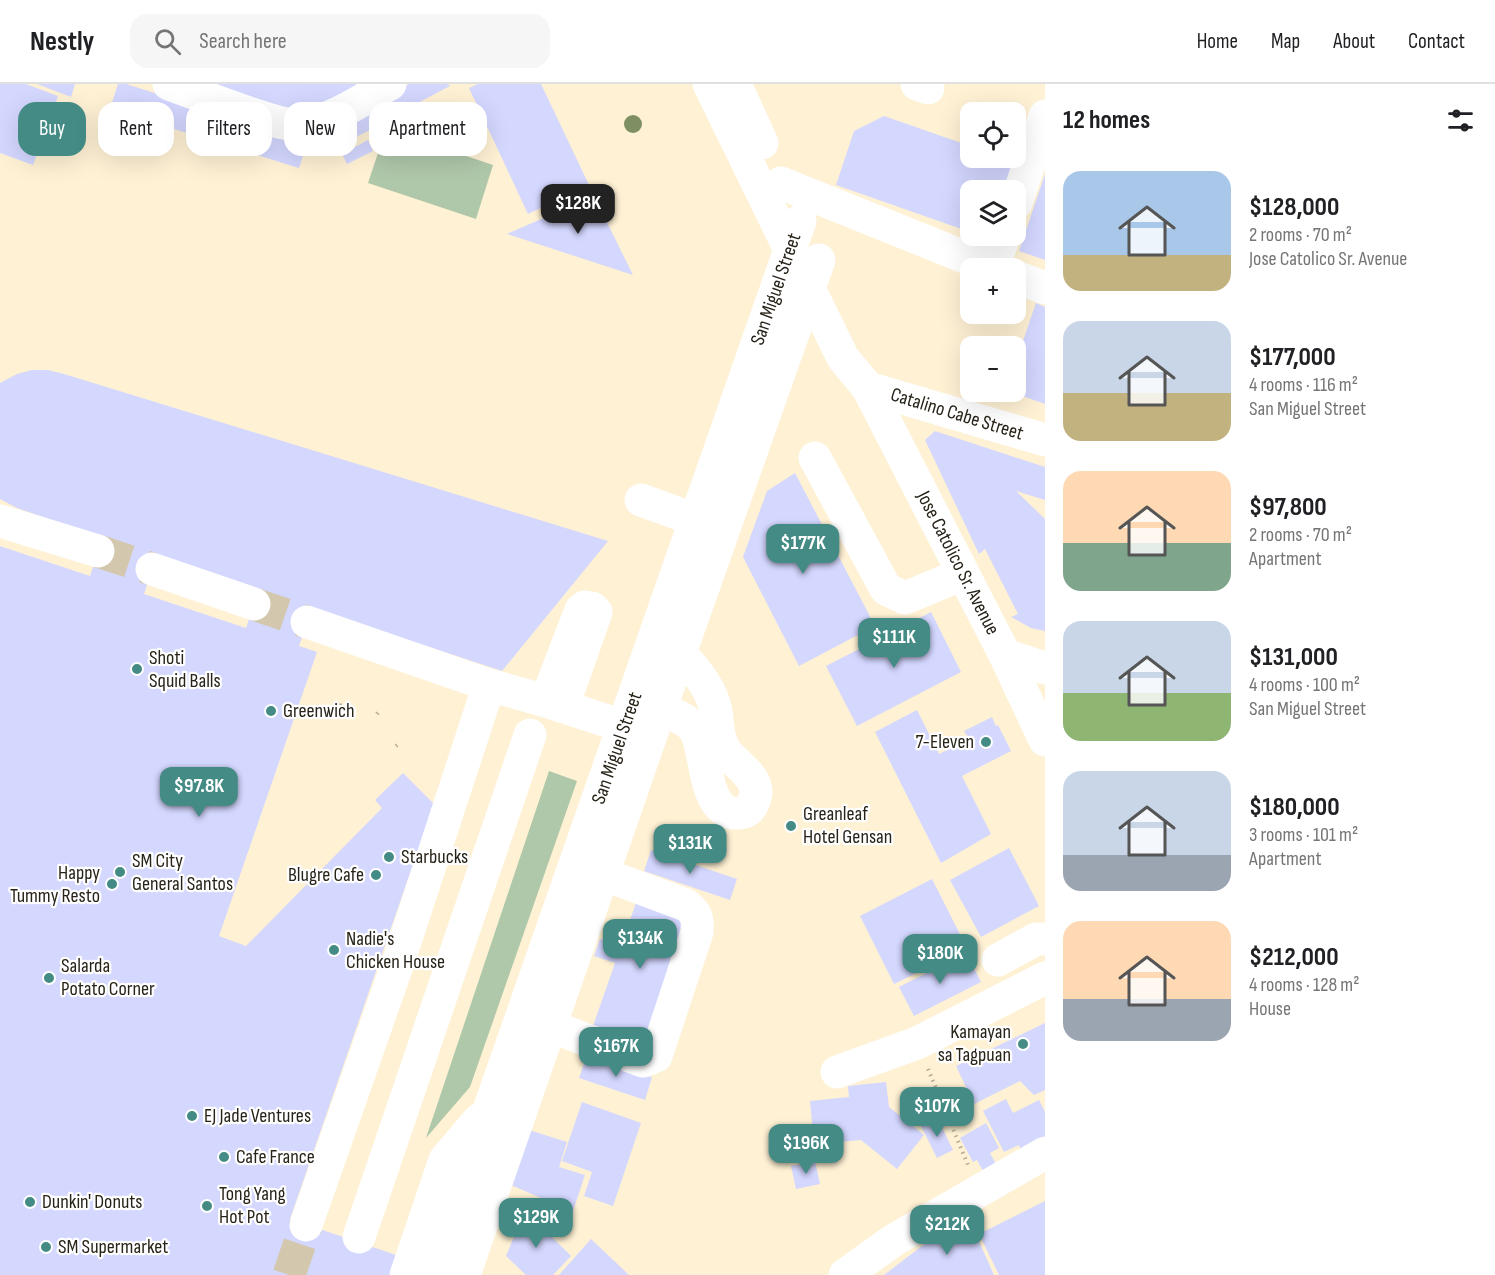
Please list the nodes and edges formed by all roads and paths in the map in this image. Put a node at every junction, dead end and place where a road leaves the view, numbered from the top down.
1 (170, 84) edge
2 (390, 84) edge
3 (709, 84) edge
4 (735, 84) edge
5 (1045, 116) edge
6 (1024, 180) edge
7 (781, 183) junction
8 (804, 255) junction
9 (968, 258) edge
10 (1026, 281) edge
11 (1045, 288) edge
12 (868, 388) junction
13 (1045, 440) edge
14 (815, 458) dead end
15 (641, 500) dead end
16 (696, 520) junction
17 (0, 521) edge
18 (98, 551) tunnel mouth
19 (152, 569) tunnel mouth
20 (963, 574) junction
21 (254, 604) tunnel mouth
22 (307, 622) tunnel mouth
23 (680, 653) junction
24 (1005, 655) junction
25 (1045, 668) edge
26 (489, 685) junction
27 (645, 723) junction
28 (530, 735) dead end
29 (1045, 740) edge
30 (603, 874) junction
31 (1045, 939) edge
32 (402, 950) junction
33 (998, 960) dead end
34 (452, 965) junction
35 (1045, 978) edge
36 (550, 1026) junction
37 (917, 1043) junction
38 (837, 1072) dead end
39 (490, 1107) junction
40 (1045, 1154) edge
41 (979, 1191) junction
42 (306, 1224) tunnel mouth
43 (359, 1237) dead end
44 (406, 1275) edge
45 (434, 1275) edge
46 (464, 1275) edge
47 (845, 1275) edge

1 - 2 street
3 - 8 street, Jose Catolico Sr. Avenue
4 - 7 street, Jose Catolico Sr. Avenue
5 - 6 street
7 - 8 street, Jose Catolico Sr. Avenue
7 - 9 street
8 - 12 street, Jose Catolico Sr. Avenue
8 - 16 street, San Miguel Street
8 - 23 street, San Miguel Street
10 - 11 street
12 - 13 street, Catalino Cabe Street
12 - 20 street, Jose Catolico Sr. Avenue
14 - 20 street
15 - 16 street
16 - 27 street, San Miguel Street
17 - 18 street
19 - 21 street
20 - 24 street, Jose Catolico Sr. Avenue
22 - 26 street
23 - 27 street, San Miguel Street
23 - 27 street
24 - 25 street
24 - 29 street, Jose Catolico Sr. Avenue
26 - 27 street
26 - 32 street
27 - 30 street, San Miguel Street
27 - 39 street, San Miguel Street
28 - 34 street
30 - 36 street, San Miguel Street
30 - 36 street
31 - 33 street
32 - 34 street
32 - 42 street
34 - 43 street
35 - 37 street
36 - 46 street, San Miguel Street
37 - 38 street
37 - 41 path
39 - 44 street
39 - 45 street, San Miguel Street
40 - 41 street
41 - 47 street

